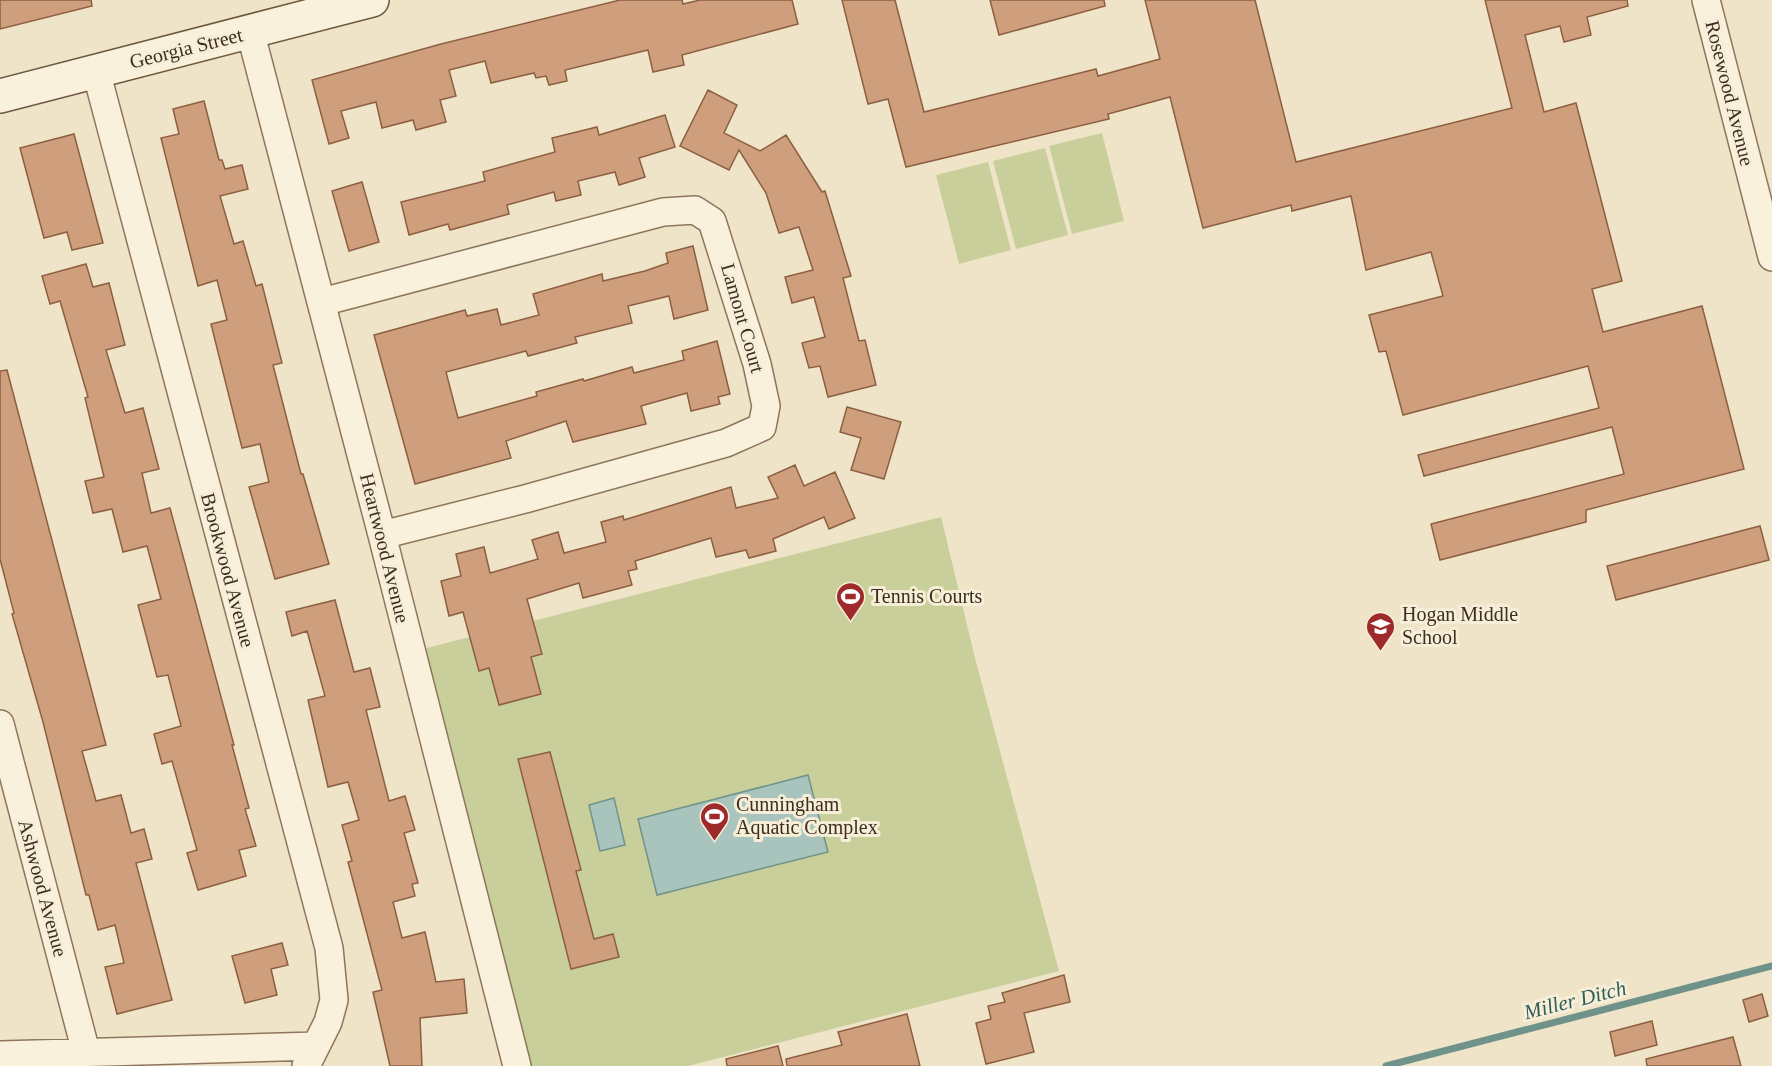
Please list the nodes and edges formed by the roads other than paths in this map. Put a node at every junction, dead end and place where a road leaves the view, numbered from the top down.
1 (372, 0) edge
2 (1706, 0) edge
3 (250, 31) junction
4 (96, 71) junction
5 (0, 96) edge
6 (1772, 257) edge
7 (322, 302) junction
8 (382, 535) junction
9 (0, 724) edge
10 (86, 1052) junction
11 (0, 1055) edge
12 (311, 1056) edge
13 (517, 1066) edge

1 - 3 main road, Georgia Street
2 - 6 street, Rosewood Avenue
3 - 4 main road, Georgia Street
3 - 7 street, Heartwood Avenue
4 - 5 main road, Georgia Street
4 - 12 street, Brookwood Avenue
7 - 8 street, Heartwood Avenue
7 - 8 street, Lamont Court
8 - 13 street, Heartwood Avenue
9 - 10 street, Ashwood Avenue
10 - 11 street
10 - 12 street

